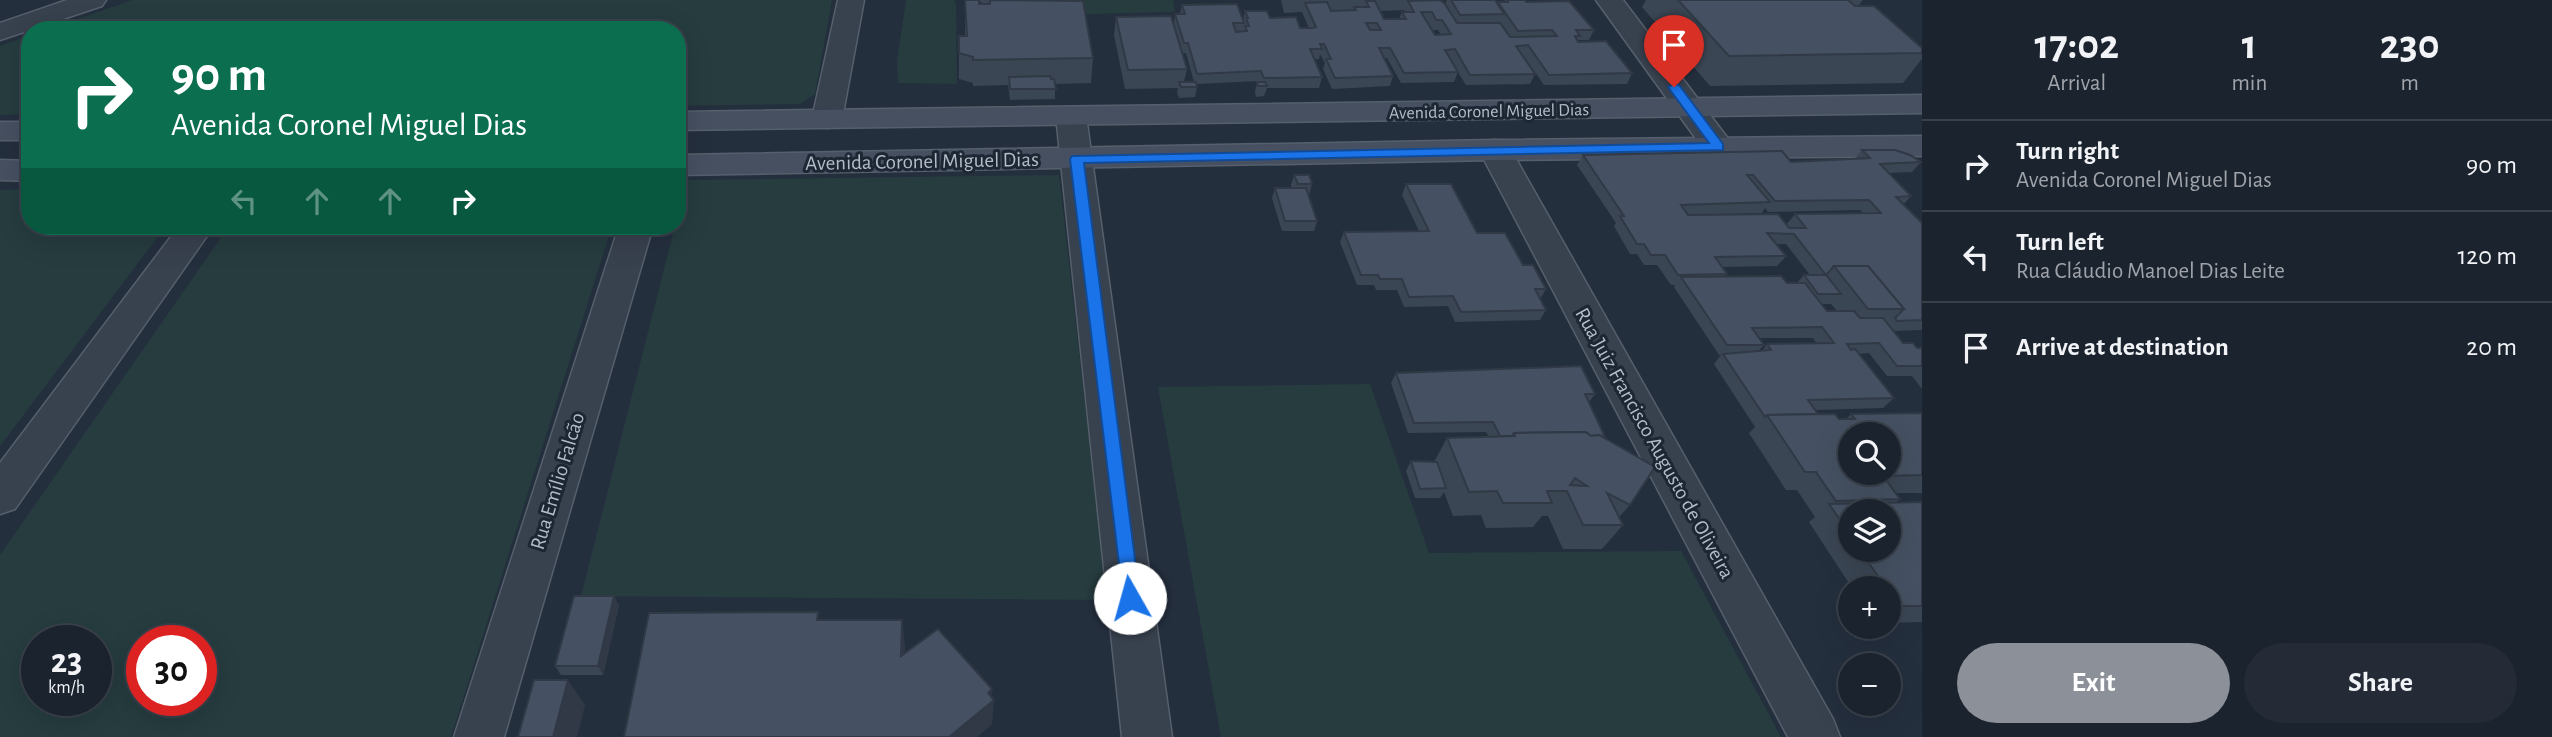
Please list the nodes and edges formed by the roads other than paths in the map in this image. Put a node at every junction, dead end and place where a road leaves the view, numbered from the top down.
1 (19, 0) edge
2 (93, 0) edge
3 (851, 0) edge
4 (1609, 0) edge
5 (0, 6) edge
6 (32, 21) edge
7 (21, 25) edge
8 (0, 32) edge
9 (1922, 104) edge
10 (1690, 109) junction
11 (1071, 117) junction
12 (827, 119) junction
13 (686, 121) edge
14 (0, 131) edge
15 (21, 131) edge
16 (1718, 147) junction
17 (1919, 149) edge
18 (1495, 150) junction
19 (1077, 159) junction
20 (686, 165) edge
21 (0, 170) edge
22 (21, 170) edge
23 (190, 235) edge
24 (633, 235) edge
25 (0, 496) edge
26 (478, 737) edge
27 (1147, 737) edge
28 (1815, 737) edge

1 - 5 street
2 - 6 street
3 - 12 street
4 - 10 street
7 - 8 street
9 - 10 main road, Avenida Coronel Miguel Dias
10 - 11 main road, Avenida Coronel Miguel Dias
10 - 16 street
11 - 12 main road, Avenida Coronel Miguel Dias
11 - 19 street
12 - 13 main road, Avenida Coronel Miguel Dias
14 - 15 main road
16 - 17 main road, Avenida Coronel Miguel Dias
16 - 18 main road, Avenida Coronel Miguel Dias
18 - 19 main road, Avenida Coronel Miguel Dias
18 - 28 street, Rua Juiz Francisco Augusto de Oliveira
19 - 20 main road, Avenida Coronel Miguel Dias
19 - 27 street
21 - 22 main road
23 - 25 street
24 - 26 street, Rua Emílio Falcão

